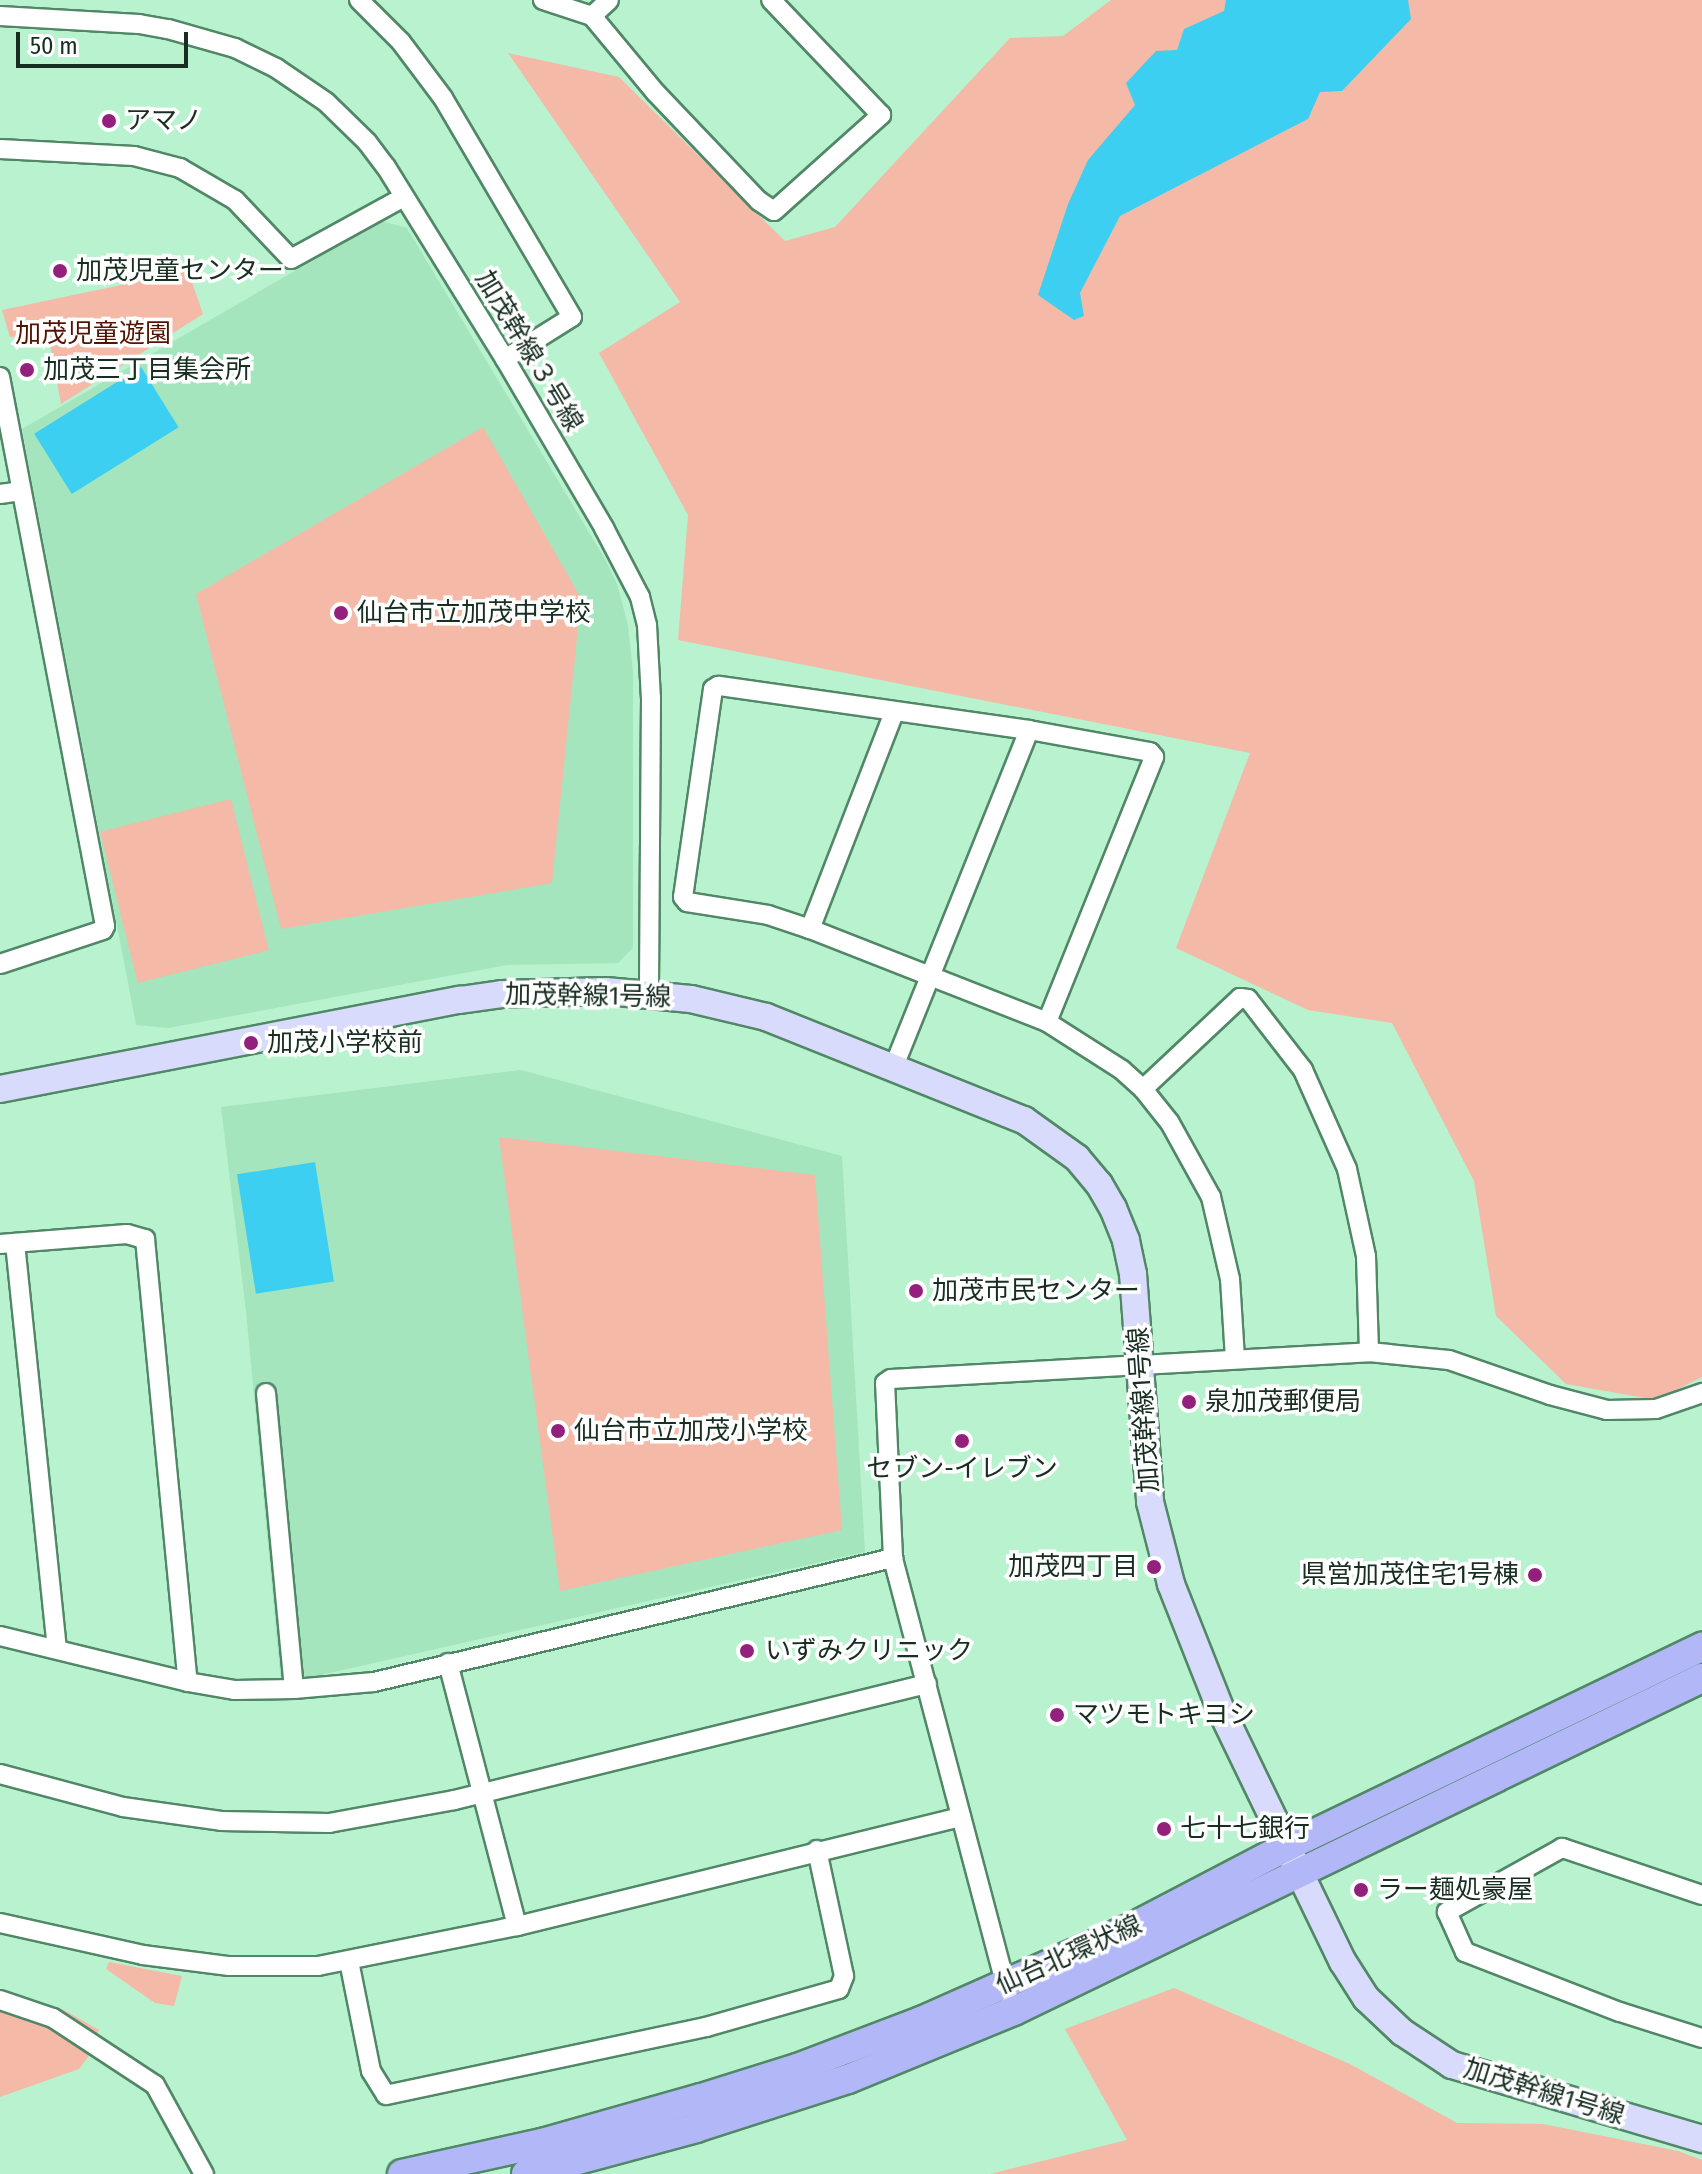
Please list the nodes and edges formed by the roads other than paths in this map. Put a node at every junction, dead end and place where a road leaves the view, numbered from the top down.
1 (359, 0) edge
2 (543, 0) edge
3 (609, 0) edge
4 (771, 0) edge
5 (0, 16) edge
6 (592, 16) junction
7 (0, 149) edge
8 (404, 197) junction
9 (505, 359) junction
10 (0, 377) edge
11 (21, 491) junction
12 (0, 494) edge
13 (894, 712) junction
14 (1029, 730) junction
15 (810, 929) junction
16 (0, 964) edge
17 (929, 976) junction
18 (649, 993) junction
19 (1047, 1022) junction
20 (894, 1066) junction
21 (0, 1089) edge
22 (1143, 1089) junction
23 (7, 1244) edge
24 (1369, 1352) junction
25 (1235, 1358) junction
26 (1140, 1364) junction
27 (266, 1393) dead end
28 (1702, 1393) edge
29 (893, 1558) junction
30 (0, 1636) edge
31 (57, 1647) junction
32 (1702, 1647) edge
33 (448, 1663) junction
34 (1702, 1678) edge
35 (188, 1682) junction
36 (927, 1684) junction
37 (294, 1689) junction
38 (0, 1774) edge
39 (484, 1792) junction
40 (961, 1817) junction
41 (817, 1850) junction
42 (1292, 1859) junction
43 (1702, 1895) edge
44 (0, 1923) edge
45 (517, 1926) junction
46 (349, 1961) junction
47 (1004, 1984) junction
48 (0, 2000) edge
49 (1014, 2011) junction
50 (1702, 2038) edge
51 (1702, 2139) edge
52 (204, 2174) edge
53 (402, 2174) edge
54 (526, 2174) edge

1 - 9 street
2 - 6 street
3 - 6 street
4 - 6 street
5 - 8 street, 加茂幹線３号線
7 - 8 street
8 - 9 street, 加茂幹線３号線
9 - 18 street, 加茂幹線３号線
10 - 11 street
11 - 12 street
11 - 16 street
13 - 14 street
13 - 15 street
13 - 15 street
14 - 17 street
14 - 19 street
15 - 17 street
17 - 19 street
17 - 20 street
18 - 20 street, 加茂幹線1号線
18 - 21 street, 加茂幹線1号線
19 - 22 street
20 - 26 street, 加茂幹線1号線
22 - 24 street
22 - 25 street
23 - 31 street
23 - 35 street
24 - 25 street
24 - 28 street
25 - 26 street
26 - 29 street
26 - 42 street, 加茂幹線1号線
27 - 37 street
29 - 33 street
29 - 36 street
30 - 31 street
31 - 35 street
32 - 42 main road, 仙台北環状線
33 - 37 street
33 - 39 street
34 - 42 main road, 仙台北環状線
35 - 37 street
36 - 39 street
36 - 40 street
38 - 39 street
39 - 45 street
40 - 41 street
40 - 47 street
41 - 45 street
41 - 46 street
42 - 47 main road, 仙台北環状線
42 - 49 main road, 仙台北環状線
42 - 51 street, 加茂幹線1号線
43 - 50 street
44 - 46 street
45 - 46 street
47 - 49 street
47 - 53 main road, 仙台北環状線
48 - 52 street
49 - 54 main road, 仙台北環状線

